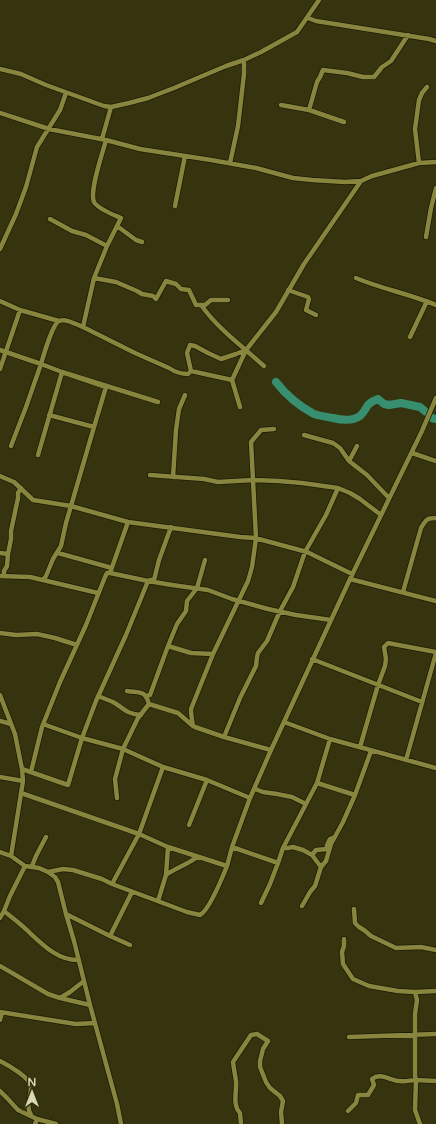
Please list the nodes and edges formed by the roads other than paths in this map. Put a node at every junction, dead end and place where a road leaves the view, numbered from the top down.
1 (319, 0) edge
2 (308, 18) junction
3 (408, 35) junction
4 (436, 41) edge
5 (244, 60) junction
6 (0, 69) edge
7 (427, 87) dead end
8 (66, 92) junction
9 (281, 105) dead end
10 (111, 106) junction
11 (309, 110) junction
12 (0, 113) edge
13 (344, 122) dead end
14 (49, 129) junction
15 (104, 140) junction
16 (185, 156) junction
17 (436, 162) edge
18 (419, 163) junction
19 (230, 164) junction
20 (360, 181) junction
21 (436, 188) edge
22 (175, 206) dead end
23 (50, 218) dead end
24 (117, 226) junction
25 (426, 237) dead end
26 (142, 242) dead end
27 (107, 246) junction
28 (0, 249) edge
29 (94, 278) junction
30 (356, 278) dead end
31 (288, 290) junction
32 (228, 300) dead end
33 (0, 301) edge
34 (427, 301) junction
35 (201, 305) junction
36 (436, 305) edge
37 (20, 310) junction
38 (316, 315) dead end
39 (59, 321) junction
40 (83, 327) junction
41 (410, 337) dead end
42 (0, 350) edge
43 (246, 350) junction
44 (6, 352) junction
45 (40, 364) junction
46 (264, 366) dead end
47 (0, 369) edge
48 (191, 371) junction
49 (62, 372) junction
50 (232, 380) junction
51 (185, 395) dead end
52 (436, 398) edge
53 (158, 402) dead end
54 (240, 407) dead end
55 (50, 415) junction
56 (94, 427) junction
57 (274, 429) dead end
58 (304, 435) dead end
59 (11, 446) dead end
60 (358, 446) dead end
61 (412, 453) junction
62 (38, 455) dead end
63 (436, 461) edge
64 (349, 462) junction
65 (0, 476) edge
66 (150, 476) dead end
67 (173, 477) junction
68 (253, 480) junction
69 (21, 488) junction
70 (338, 488) junction
71 (389, 498) junction
72 (71, 506) junction
73 (381, 515) junction
74 (436, 518) edge
75 (128, 522) junction
76 (170, 527) junction
77 (256, 538) junction
78 (305, 552) junction
79 (0, 553) edge
80 (58, 553) junction
81 (8, 554) junction
82 (205, 560) dead end
83 (112, 568) junction
84 (110, 573) junction
85 (2, 576) edge
86 (351, 576) junction
87 (43, 580) junction
88 (148, 581) junction
89 (0, 582) edge
90 (197, 588) junction
91 (403, 592) junction
92 (98, 593) junction
93 (238, 600) junction
94 (436, 601) edge
95 (280, 611) junction
96 (331, 620) junction
97 (0, 633) edge
98 (77, 645) junction
99 (168, 646) junction
100 (436, 653) edge
101 (213, 654) junction
102 (312, 659) junction
103 (378, 685) junction
104 (127, 691) dead end
105 (0, 696) edge
106 (98, 696) junction
107 (146, 696) junction
108 (422, 702) junction
109 (149, 704) junction
110 (141, 714) junction
111 (0, 721) edge
112 (284, 722) junction
113 (11, 724) junction
114 (43, 724) junction
115 (193, 726) junction
116 (224, 737) junction
117 (82, 738) junction
118 (330, 739) junction
119 (360, 747) junction
120 (123, 748) junction
121 (271, 750) junction
122 (371, 751) junction
123 (406, 760) junction
124 (163, 767) junction
125 (436, 768) edge
126 (22, 769) junction
127 (31, 772) junction
128 (0, 777) edge
129 (207, 780) junction
130 (23, 781) junction
131 (316, 783) junction
132 (255, 788) junction
133 (21, 793) junction
134 (354, 795) junction
135 (117, 798) dead end
136 (250, 798) junction
137 (306, 804) junction
138 (189, 825) dead end
139 (139, 834) junction
140 (46, 836) dead end
141 (335, 837) junction
142 (168, 847) junction
143 (232, 847) junction
144 (283, 848) junction
145 (0, 852) edge
146 (312, 855) junction
147 (11, 856) junction
148 (197, 857) junction
149 (278, 863) junction
150 (25, 866) junction
151 (32, 866) junction
152 (227, 866) junction
153 (321, 867) junction
154 (48, 872) junction
155 (166, 875) junction
156 (112, 884) junction
157 (132, 892) junction
158 (158, 901) junction
159 (261, 903) dead end
160 (302, 906) dead end
161 (354, 908) dead end
162 (4, 912) junction
163 (66, 914) junction
164 (0, 918) edge
165 (110, 936) junction
166 (344, 939) dead end
167 (130, 945) dead end
168 (436, 950) edge
169 (79, 960) junction
170 (0, 966) edge
171 (84, 981) junction
172 (436, 991) edge
173 (415, 992) junction
174 (60, 998) junction
175 (90, 1005) junction
176 (1, 1012) edge
177 (0, 1020) edge
178 (96, 1023) junction
179 (415, 1034) junction
180 (436, 1034) edge
181 (349, 1037) dead end
182 (0, 1061) edge
183 (416, 1080) junction
184 (436, 1081) edge
185 (0, 1091) edge
186 (348, 1111) dead end
187 (31, 1116) junction
188 (36, 1122) edge
189 (56, 1124) edge
190 (121, 1124) edge
191 (241, 1124) edge
192 (282, 1124) edge
193 (420, 1124) edge

1 - 2 street
2 - 3 street
2 - 5 street
3 - 4 street
3 - 11 street
5 - 10 street
5 - 19 street
6 - 8 street
7 - 18 street
8 - 10 street
8 - 14 street
9 - 11 street
10 - 15 street
11 - 13 street
12 - 14 street
14 - 15 street
14 - 28 street
15 - 16 street
15 - 24 street
16 - 19 street
16 - 22 street
17 - 18 street
18 - 20 street
19 - 20 street
20 - 31 street
21 - 25 street
23 - 27 street
24 - 26 street
24 - 27 street
27 - 29 street
29 - 35 street
29 - 40 street
30 - 34 street
31 - 38 street
31 - 43 street
32 - 35 street
33 - 37 street
34 - 36 street
34 - 41 street
35 - 43 street
37 - 39 street
37 - 44 street
39 - 40 street
39 - 45 street
40 - 48 street
42 - 44 street
43 - 46 street
43 - 48 street
43 - 50 street
44 - 45 street
44 - 47 street
45 - 49 street
45 - 59 street
48 - 50 street
49 - 53 street
49 - 55 street
49 - 56 street
50 - 54 street
51 - 67 street
52 - 61 street
55 - 56 street
55 - 62 street
56 - 72 street
57 - 68 street
58 - 64 street
60 - 64 street
61 - 63 street
61 - 71 street
64 - 71 street
65 - 69 street
66 - 67 street
67 - 68 street
68 - 70 street
68 - 77 street
69 - 72 street
69 - 81 street
70 - 73 street
70 - 78 street
71 - 73 street
72 - 75 street
72 - 80 street
73 - 86 street
74 - 91 street
75 - 76 street
75 - 83 street
76 - 77 street
76 - 88 street
77 - 78 street
77 - 93 street
78 - 86 street
78 - 95 street
79 - 81 street
80 - 83 street
80 - 87 street
81 - 85 street
82 - 90 street
83 - 84 street
84 - 88 street
84 - 92 street
85 - 87 street
85 - 89 street
86 - 91 street
86 - 96 street
87 - 92 street
88 - 90 street
88 - 106 street
90 - 93 street
90 - 99 street
91 - 94 street
92 - 98 street
93 - 95 street
93 - 101 street
95 - 96 street
95 - 116 street
96 - 102 street
97 - 98 street
98 - 114 street
99 - 101 street
99 - 107 street
100 - 103 street
100 - 108 street
101 - 115 street
102 - 103 street
102 - 112 street
103 - 108 street
103 - 119 street
104 - 107 street
105 - 113 street
106 - 110 street
106 - 117 street
107 - 109 street
108 - 123 street
109 - 110 street
109 - 115 street
110 - 120 street
111 - 113 street
112 - 118 street
112 - 121 street
113 - 126 street
114 - 117 street
114 - 127 street
115 - 116 street
116 - 121 street
117 - 120 street
117 - 127 street
118 - 119 street
118 - 131 street
119 - 122 street
120 - 124 street
120 - 135 street
121 - 132 street
122 - 123 street
122 - 134 street
123 - 125 street
124 - 129 street
124 - 139 street
126 - 127 street
126 - 130 street
128 - 130 street
129 - 136 street
129 - 138 street
130 - 133 street
131 - 134 street
131 - 137 street
132 - 136 street
132 - 137 street
133 - 139 street
133 - 147 street
134 - 141 street
136 - 143 street
137 - 144 street
139 - 142 street
139 - 156 street
140 - 151 street
141 - 146 street
141 - 153 street
142 - 148 street
142 - 155 street
143 - 149 street
143 - 152 street
144 - 146 street
144 - 149 street
145 - 147 street
146 - 153 street
147 - 150 street
148 - 152 street
148 - 155 street
149 - 159 street
150 - 151 street
150 - 162 street
151 - 154 street
152 - 158 street
153 - 160 street
154 - 156 street
154 - 163 street
155 - 158 street
156 - 157 street
157 - 158 street
157 - 165 street
161 - 168 street
162 - 164 street
162 - 169 street
163 - 165 street
163 - 169 street
165 - 167 street
166 - 173 street
169 - 171 street
170 - 174 street
171 - 174 street
171 - 175 street
172 - 173 street
173 - 179 street
174 - 175 street
175 - 178 street
176 - 177 street
176 - 178 street
178 - 190 street
179 - 180 street
179 - 181 street
179 - 183 street
182 - 187 street
183 - 184 street
183 - 186 street
183 - 193 street
185 - 187 street
187 - 188 street
188 - 189 street
191 - 192 street

